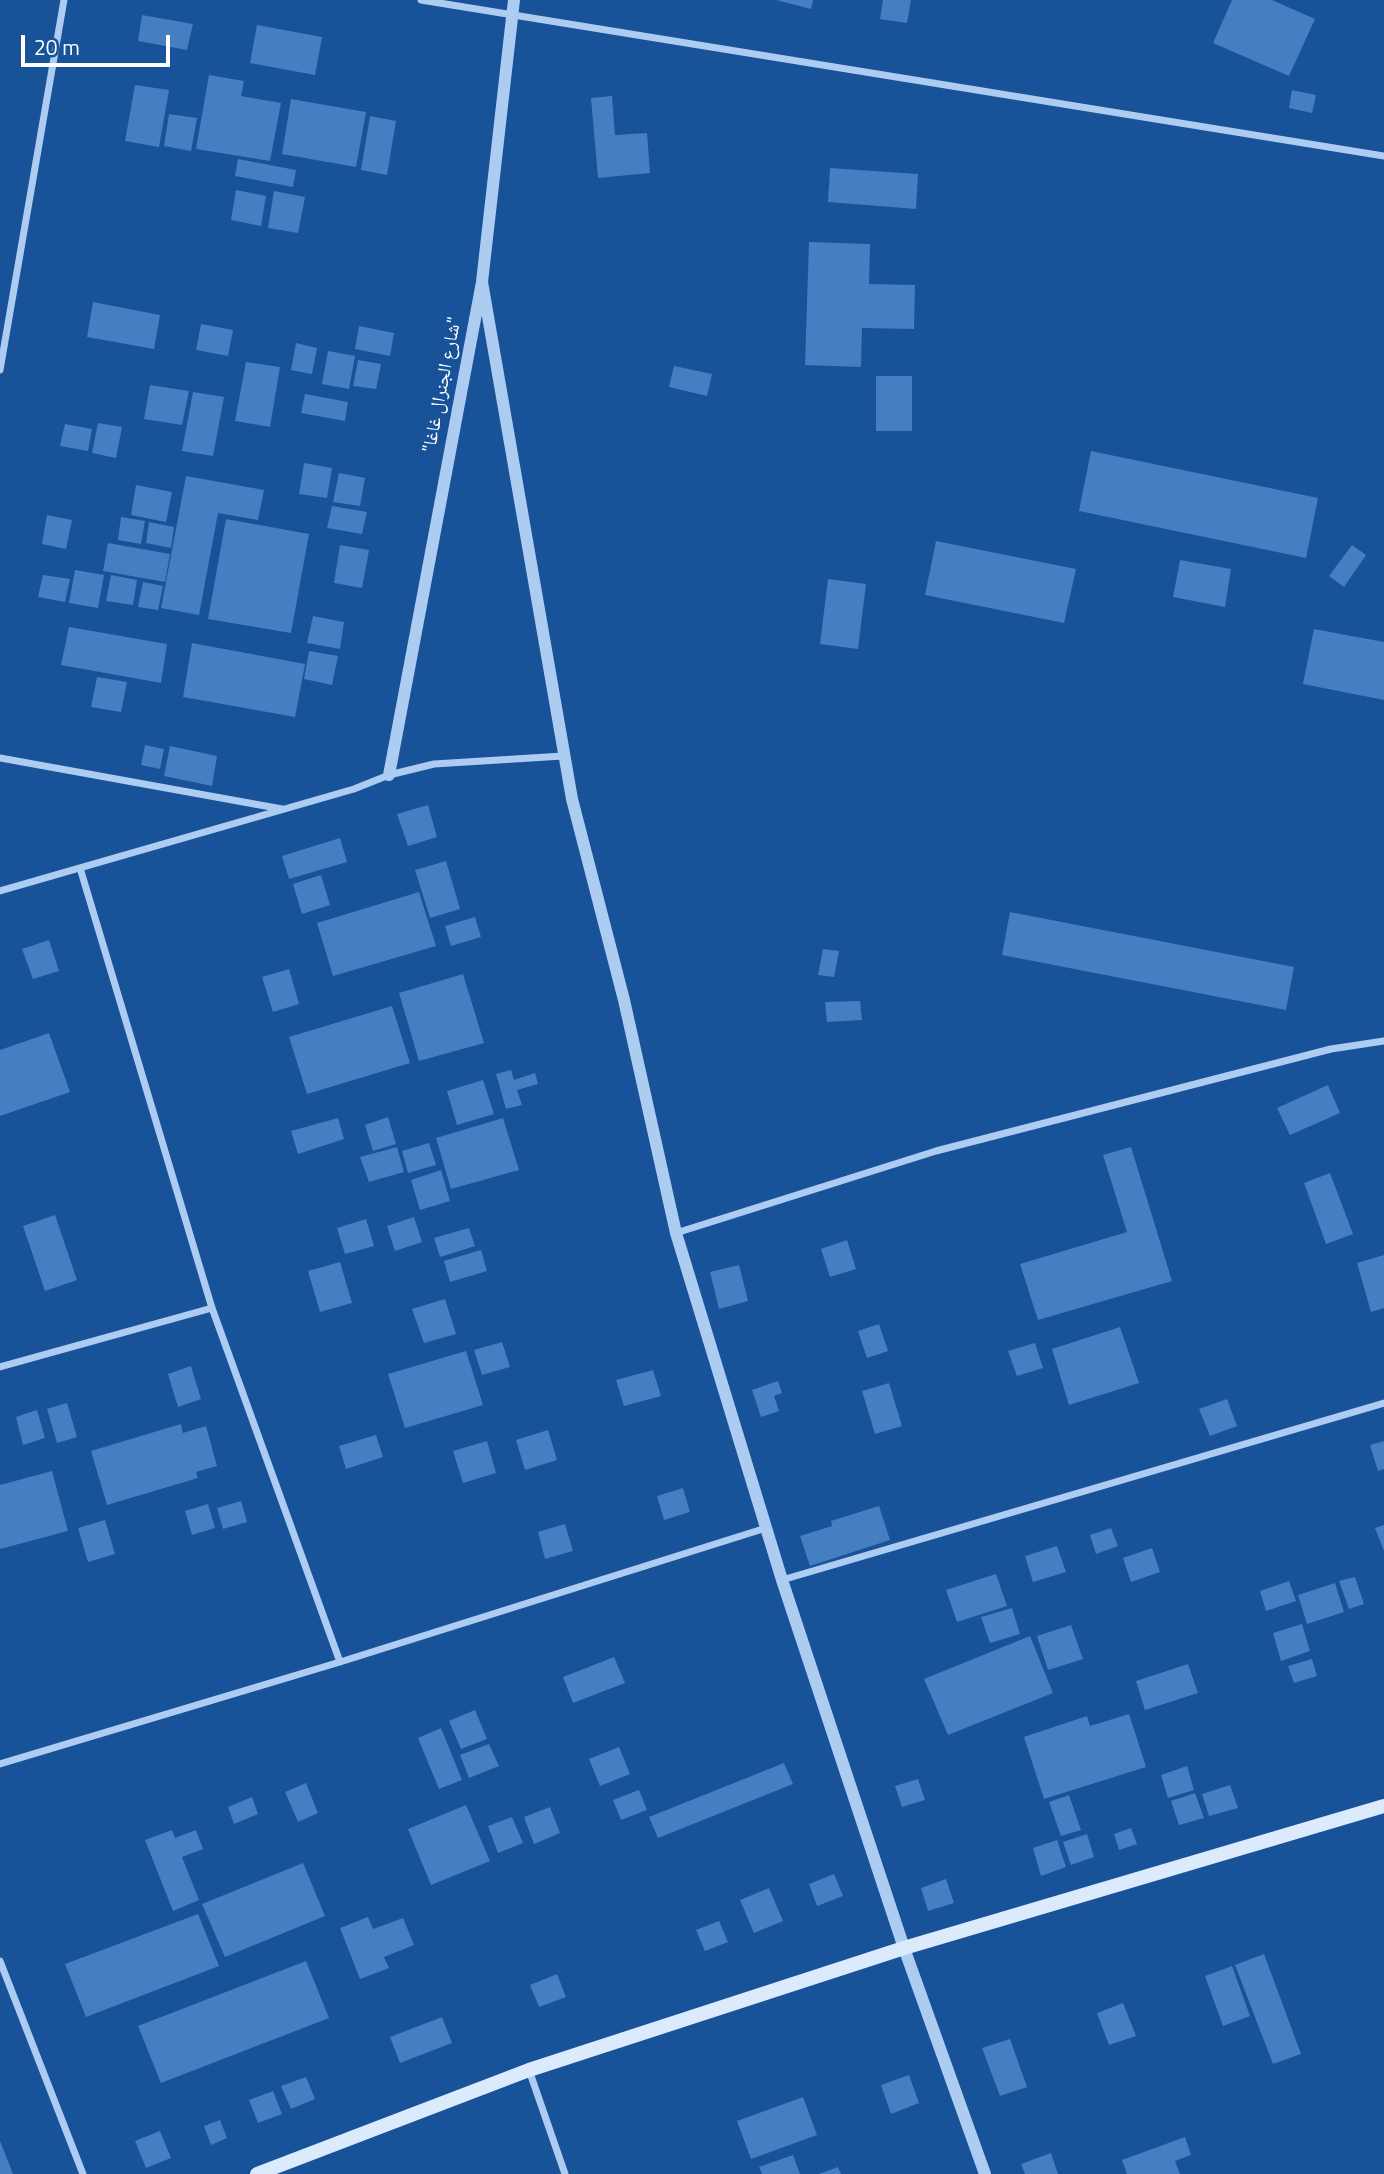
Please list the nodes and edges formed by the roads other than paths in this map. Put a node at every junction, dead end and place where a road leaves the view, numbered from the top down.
1 (64, 0) edge
2 (421, 0) edge
3 (514, 0) edge
4 (511, 16) junction
5 (1384, 156) edge
6 (482, 282) junction
7 (1, 352) edge
8 (0, 370) edge
9 (563, 756) junction
10 (0, 758) edge
11 (389, 775) junction
12 (284, 810) junction
13 (80, 868) junction
14 (0, 891) edge
15 (1384, 1041) edge
16 (676, 1233) junction
17 (212, 1308) junction
18 (0, 1367) edge
19 (1384, 1403) edge
20 (766, 1528) junction
21 (782, 1580) junction
22 (340, 1662) junction
23 (0, 1764) edge
24 (1384, 1807) edge
25 (904, 1948) junction
26 (0, 1961) edge
27 (529, 2070) junction
28 (83, 2174) edge
29 (257, 2174) edge
30 (565, 2174) edge
31 (985, 2174) edge

1 - 7 street
2 - 4 street
3 - 4 street, "شارع الجنرال غاغا"
4 - 5 street
4 - 6 street, "شارع الجنرال غاغا"
6 - 9 street
6 - 11 street, "شارع الجنرال غاغا"
7 - 8 street
9 - 11 street
9 - 16 street
10 - 12 street
11 - 12 street
12 - 13 street
13 - 14 street
13 - 17 street
15 - 16 street
16 - 20 street
17 - 18 street
17 - 22 street
19 - 21 street
20 - 21 street
20 - 22 street
21 - 25 street
22 - 23 street
24 - 25 main road
25 - 27 main road
25 - 31 street
26 - 28 street
27 - 29 main road
27 - 30 street

